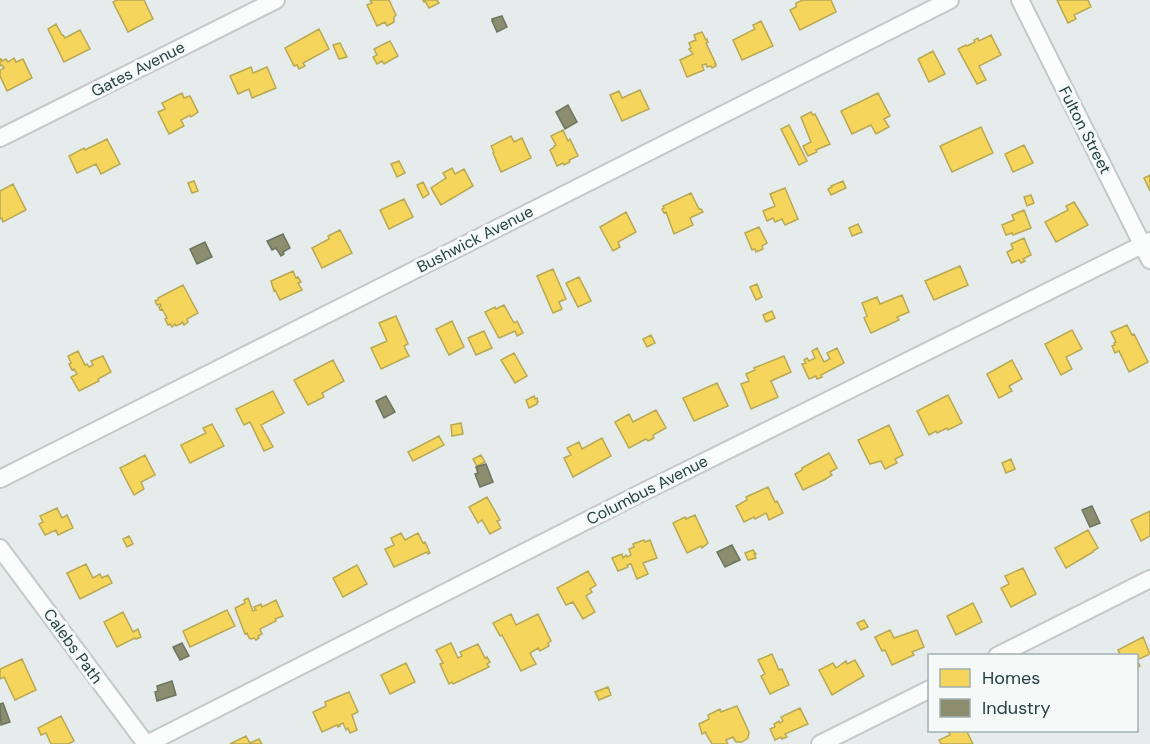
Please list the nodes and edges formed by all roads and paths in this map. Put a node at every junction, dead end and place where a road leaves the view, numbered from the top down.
1 (276, 0) edge
2 (950, 0) edge
3 (1020, 0) edge
4 (0, 138) edge
5 (1146, 243) edge
6 (1150, 260) edge
7 (0, 479) edge
8 (0, 548) edge
9 (1150, 579) edge
10 (1001, 654) edge
11 (928, 690) edge
12 (146, 744) edge
13 (820, 744) edge

1 - 4 street, Gates Avenue
2 - 7 street, Bushwick Avenue
3 - 5 street, Fulton Street
5 - 6 street, Fulton Street
5 - 12 street, Columbus Avenue
8 - 12 street, Calebs Path
9 - 10 street
11 - 13 street

